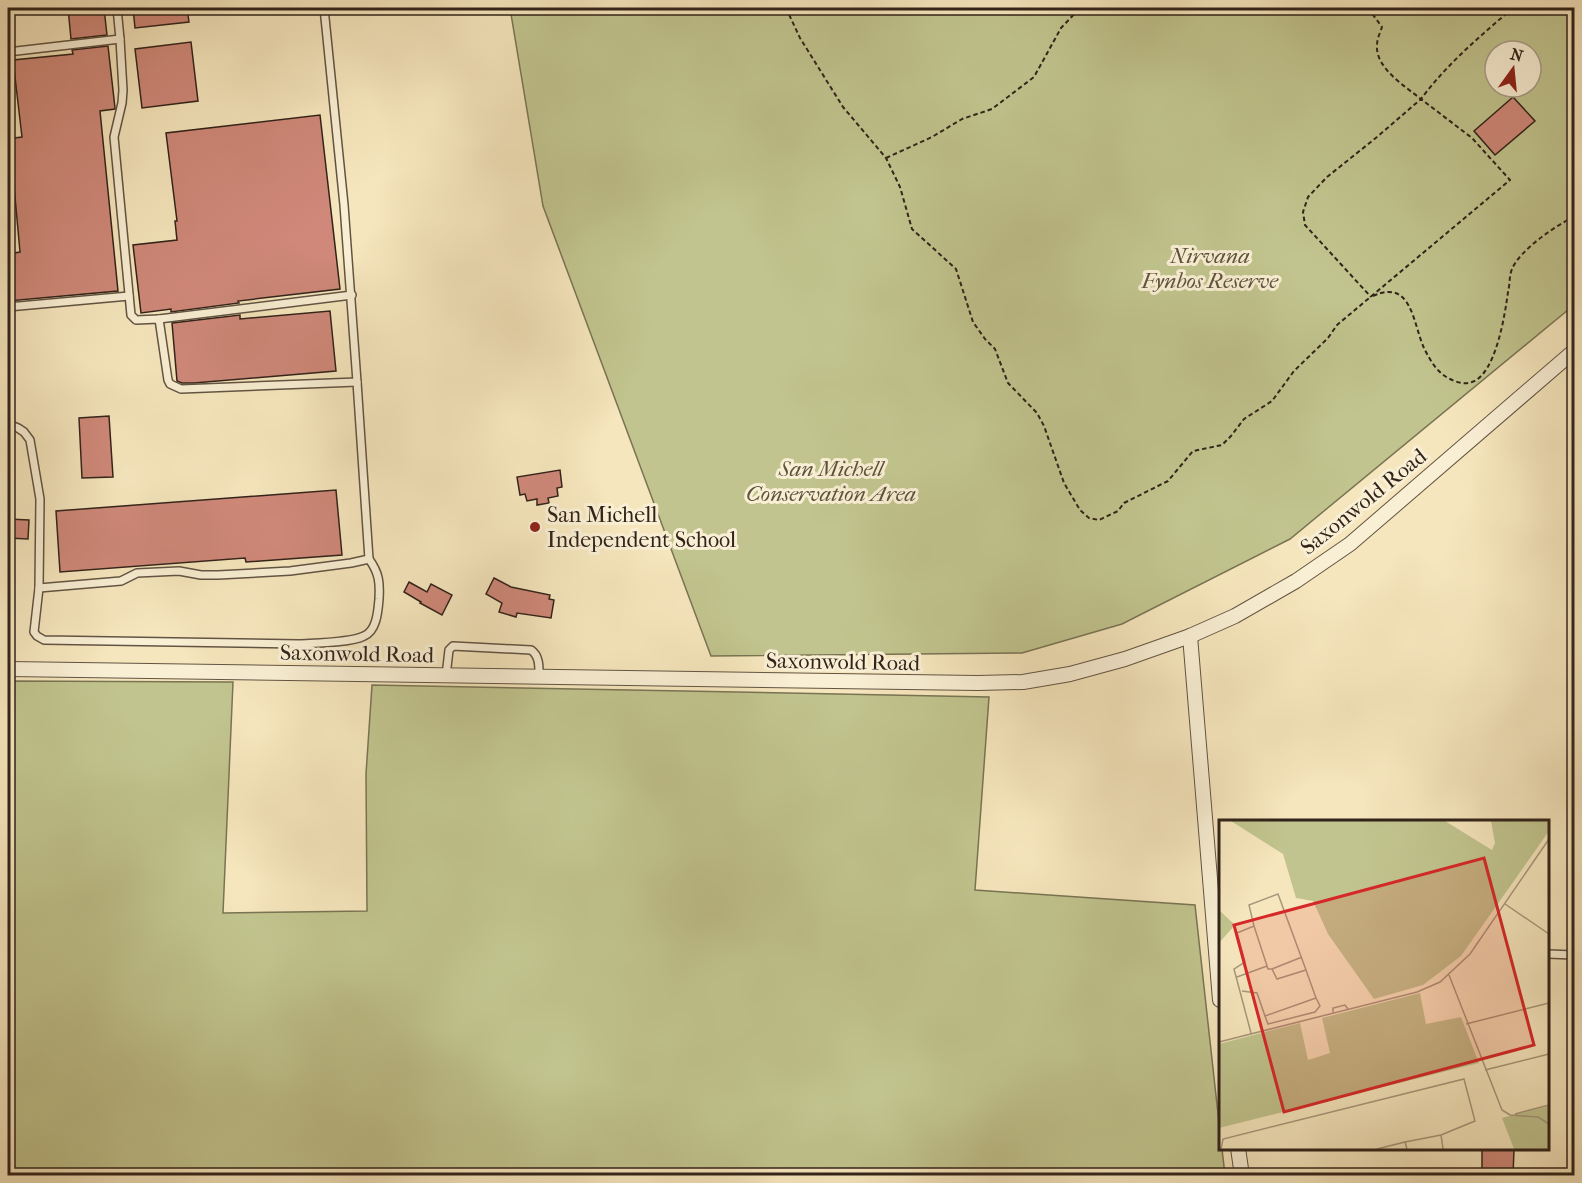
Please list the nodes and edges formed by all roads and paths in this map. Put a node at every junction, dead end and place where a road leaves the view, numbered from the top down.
1 (117, 8) edge
2 (324, 8) edge
3 (786, 8) edge
4 (1080, 8) edge
5 (1368, 8) edge
6 (1513, 8) edge
7 (120, 39) junction
8 (8, 52) edge
9 (1421, 99) junction
10 (886, 158) junction
11 (8, 203) edge
12 (1575, 217) edge
13 (8, 237) edge
14 (129, 296) junction
15 (352, 296) junction
16 (1371, 297) junction
17 (8, 307) edge
18 (159, 319) junction
19 (1575, 351) edge
20 (357, 382) junction
21 (8, 424) edge
22 (369, 559) junction
23 (39, 588) junction
24 (1190, 636) junction
25 (8, 669) edge
26 (446, 676) junction
27 (539, 677) junction
28 (1218, 951) edge
29 (1549, 954) edge
30 (1575, 955) edge
31 (1219, 967) edge
32 (1238, 1150) edge
33 (1242, 1176) edge

1 - 7 lane
2 - 15 lane
3 - 10 path
4 - 10 path
5 - 9 path
6 - 9 path
7 - 8 lane
7 - 14 lane
9 - 16 path
9 - 16 path
10 - 16 path
11 - 13 lane
12 - 16 path
14 - 17 lane
14 - 18 lane
15 - 18 lane
15 - 20 lane
18 - 20 lane
19 - 24 street, Saxonwold Road
20 - 22 lane
21 - 23 lane
22 - 23 lane
22 - 23 lane
24 - 27 street, Saxonwold Road
24 - 28 street
25 - 26 street, Saxonwold Road
26 - 27 street, Saxonwold Road
26 - 27 lane
28 - 31 street
29 - 30 lane
32 - 33 street

